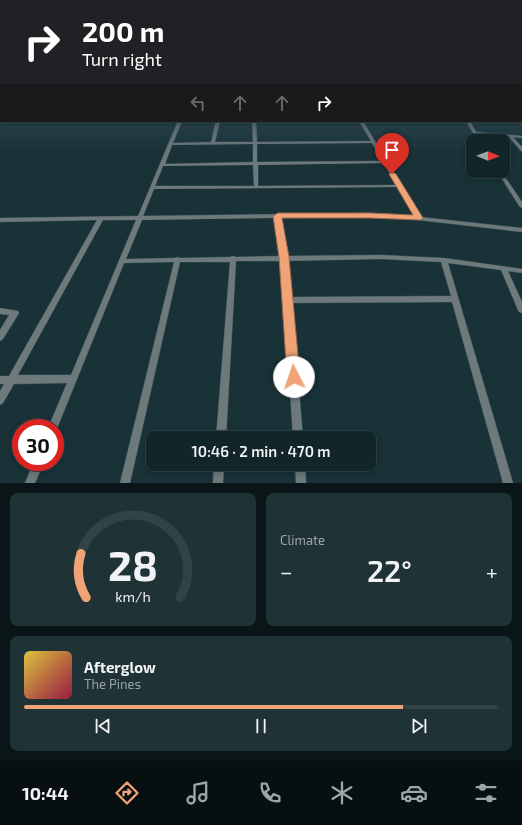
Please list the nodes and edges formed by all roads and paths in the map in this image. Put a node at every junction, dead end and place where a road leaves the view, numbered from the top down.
1 (180, 122) edge
2 (218, 122) edge
3 (254, 122) edge
4 (362, 122) edge
5 (469, 122) edge
6 (475, 133) joint
7 (487, 134) edge
8 (510, 136) joint
9 (522, 137) edge
10 (373, 142) junction
11 (171, 144) junction
12 (214, 144) junction
13 (254, 144) junction
14 (522, 150) edge
15 (385, 162) junction
16 (255, 164) junction
17 (162, 165) junction
18 (504, 178) edge
19 (400, 186) junction
20 (256, 187) junction
21 (152, 188) junction
22 (522, 206) edge
23 (278, 216) junction
24 (418, 218) junction
25 (140, 219) junction
26 (0, 220) edge
27 (100, 220) junction
28 (522, 230) edge
29 (284, 257) junction
30 (233, 258) junction
31 (178, 259) junction
32 (444, 260) junction
33 (122, 261) junction
34 (502, 268) junction
35 (522, 271) edge
36 (455, 299) junction
37 (288, 300) junction
38 (522, 310) edge
39 (0, 311) edge
40 (0, 337) edge
41 (74, 379) junction
42 (0, 380) edge
43 (11, 380) junction
44 (0, 400) edge
45 (57, 419) edge
46 (221, 431) edge
47 (297, 431) edge
48 (35, 471) edge
49 (219, 471) edge
50 (300, 471) edge
51 (30, 483) edge
52 (125, 483) edge
53 (218, 483) edge
54 (301, 483) edge
55 (508, 483) edge

1 - 11 street
2 - 12 street
3 - 13 street
4 - 10 street
5 - 6 street
6 - 7 street
8 - 9 street
8 - 14 street
10 - 13 street
10 - 15 street
11 - 12 street
11 - 17 street
12 - 13 street
13 - 16 street
15 - 16 street
15 - 19 street
16 - 17 street
16 - 20 street
17 - 21 street
18 - 22 street
19 - 20 street
19 - 24 street
20 - 21 street
21 - 25 street
23 - 24 street
23 - 25 street
23 - 29 street
24 - 28 street
25 - 27 street
25 - 33 street
26 - 27 street
27 - 43 street
29 - 30 street
29 - 32 street
29 - 37 street
30 - 31 street
30 - 46 street
31 - 33 street
31 - 52 street
32 - 34 street
32 - 36 street
33 - 41 street
34 - 35 street
34 - 38 street
36 - 37 street
36 - 55 street
37 - 47 street
39 - 40 street
41 - 43 street
41 - 45 street
42 - 43 street
43 - 44 street
48 - 51 street
49 - 53 street
50 - 54 street

